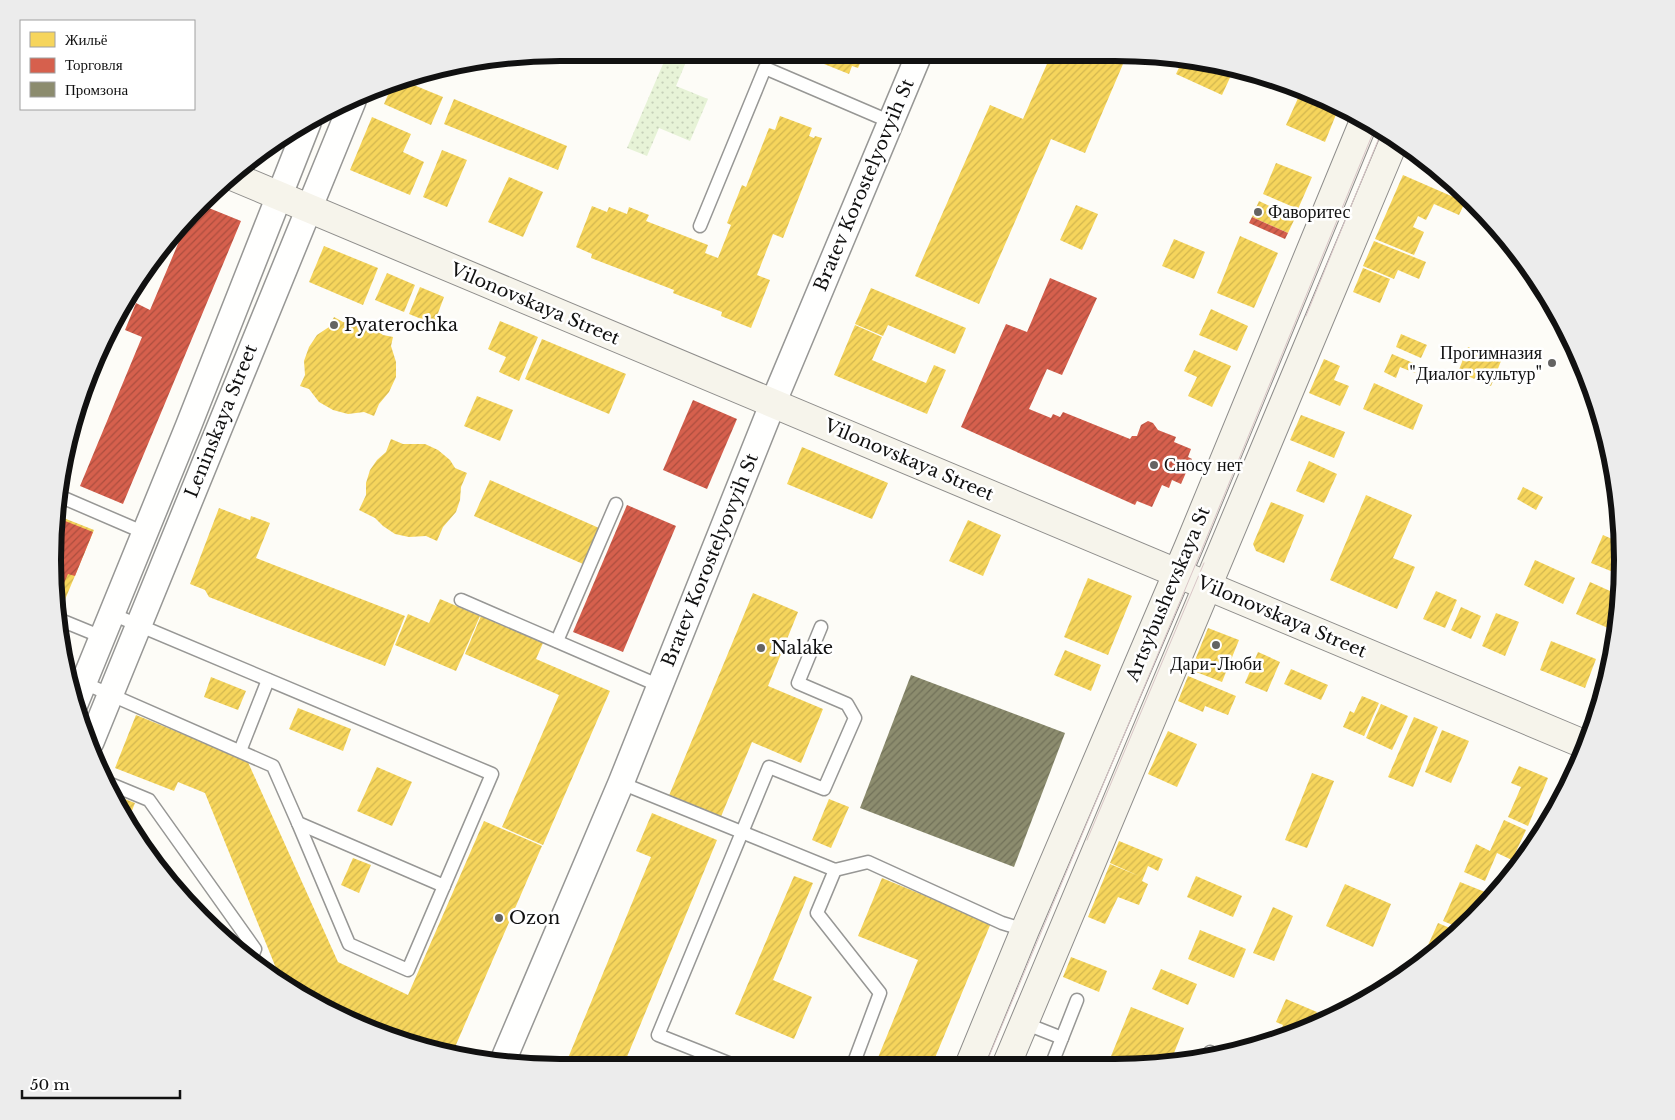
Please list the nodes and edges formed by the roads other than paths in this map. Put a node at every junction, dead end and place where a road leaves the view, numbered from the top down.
1 (916, 61) edge
2 (349, 108) edge
3 (891, 122) junction
4 (1362, 127) edge
5 (304, 132) edge
6 (1392, 145) edge
7 (238, 179) edge
8 (279, 196) junction
9 (308, 208) junction
10 (700, 226) dead end
11 (773, 403) junction
12 (201, 432) junction
13 (187, 467) junction
14 (66, 499) edge
15 (616, 504) dead end
16 (145, 533) junction
17 (1177, 573) junction
18 (1207, 586) junction
19 (461, 600) dead end
20 (112, 614) junction
21 (66, 622) edge
22 (139, 625) junction
23 (821, 627) dead end
24 (102, 637) junction
25 (557, 641) junction
26 (268, 680) junction
27 (660, 686) junction
28 (79, 693) edge
29 (111, 694) junction
30 (94, 736) edge
31 (1579, 741) edge
32 (240, 751) junction
33 (621, 783) junction
34 (116, 786) edge
35 (298, 823) junction
36 (742, 832) junction
37 (834, 870) junction
38 (444, 886) junction
39 (1024, 930) junction
40 (253, 954) edge
41 (1077, 1000) dead end
42 (1024, 1023) junction
43 (1062, 1038) junction
44 (505, 1055) edge
45 (718, 1059) edge
46 (854, 1059) edge
47 (972, 1059) edge
48 (1009, 1059) edge
49 (1054, 1059) edge

1 - 3 street, Bratev Korostelyovyih St
2 - 9 street, Leninskaya Street
3 - 10 lane
3 - 11 street, Bratev Korostelyovyih St
4 - 17 main road, Artsybushevskaya St
5 - 8 street, Leninskaya Street
6 - 18 main road, Artsybushevskaya St
7 - 8 main road, Vilonovskaya Street
8 - 9 main road, Vilonovskaya Street
8 - 12 street, Leninskaya Street
9 - 11 main road, Vilonovskaya Street
9 - 12 street, Leninskaya Street
11 - 17 main road, Vilonovskaya Street
11 - 27 street, Bratev Korostelyovyih St
12 - 13 street, Leninskaya Street
13 - 16 street, Leninskaya Street
13 - 22 street, Leninskaya Street
14 - 16 lane
15 - 25 lane
16 - 20 street, Leninskaya Street
17 - 18 main road, Vilonovskaya Street
17 - 39 main road, Artsybushevskaya St
18 - 31 main road, Vilonovskaya Street
18 - 42 main road, Artsybushevskaya St
19 - 25 lane
20 - 22 lane
20 - 24 street, Leninskaya Street
21 - 24 lane
22 - 26 lane
22 - 29 street, Leninskaya Street
23 - 36 lane
24 - 28 street, Leninskaya Street
25 - 27 lane
26 - 32 lane
26 - 38 lane
27 - 33 street, Bratev Korostelyovyih St
28 - 29 lane
29 - 30 street, Leninskaya Street
29 - 32 lane
32 - 35 lane
33 - 36 lane
33 - 44 street, Bratev Korostelyovyih St
34 - 40 lane
35 - 38 lane
35 - 38 lane
36 - 37 lane
36 - 45 lane
37 - 39 lane
37 - 46 lane
39 - 47 main road, Artsybushevskaya St
41 - 43 lane
42 - 43 lane
42 - 48 main road, Artsybushevskaya St
43 - 49 lane

